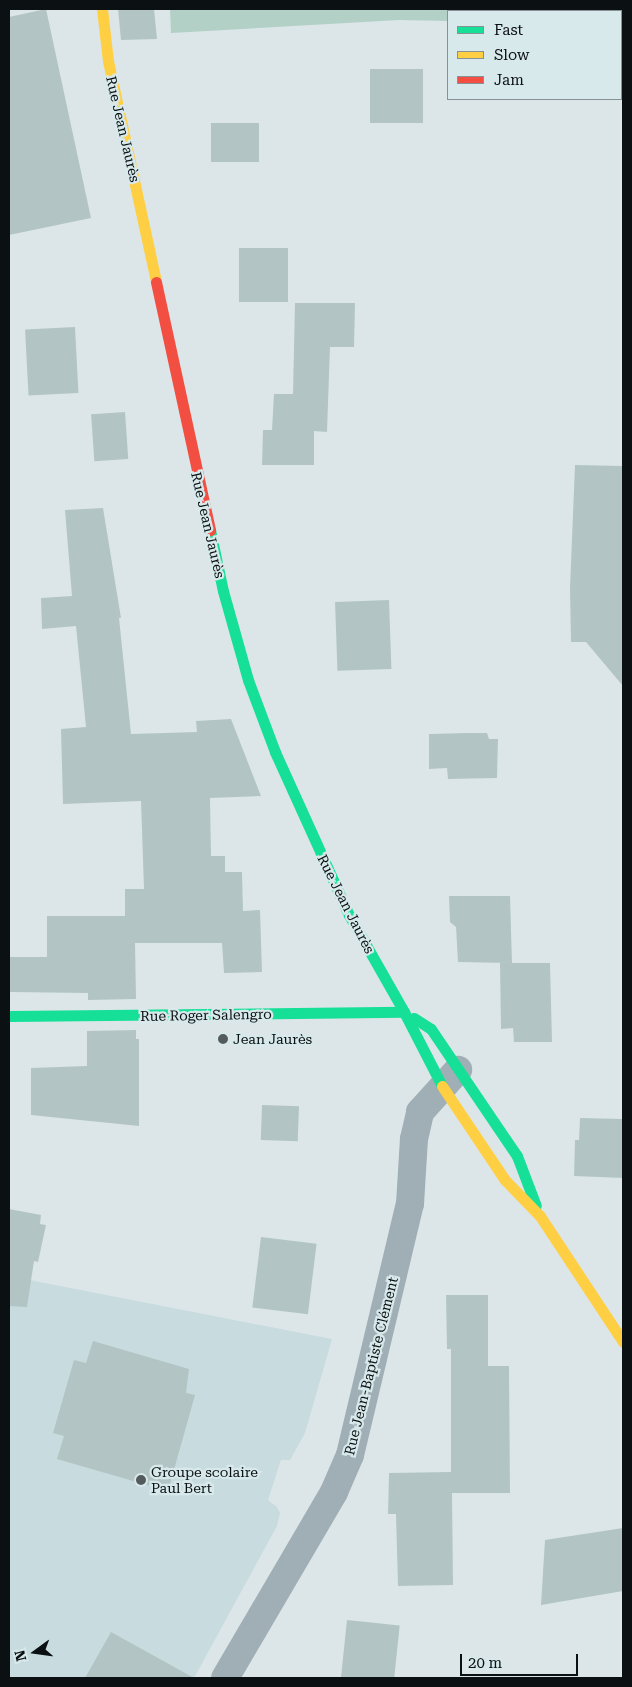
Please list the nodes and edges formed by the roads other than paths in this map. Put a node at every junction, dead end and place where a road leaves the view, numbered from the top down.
1 (102, 9) edge
2 (404, 1012) junction
3 (9, 1016) edge
4 (451, 1078) junction
5 (540, 1216) junction
6 (623, 1342) edge
7 (225, 1678) edge

1 - 2 street, Rue Jean Jaurès
2 - 3 street, Rue Roger Salengro
2 - 4 street, Rue Jean Jaurès
2 - 4 street, Rue Jean Jaurès
4 - 5 street, Rue Jean Jaurès
4 - 5 street, Rue Jean Jaurès
4 - 7 street, Rue Jean-Baptiste Clément
5 - 6 street, Rue Jean Jaurès

